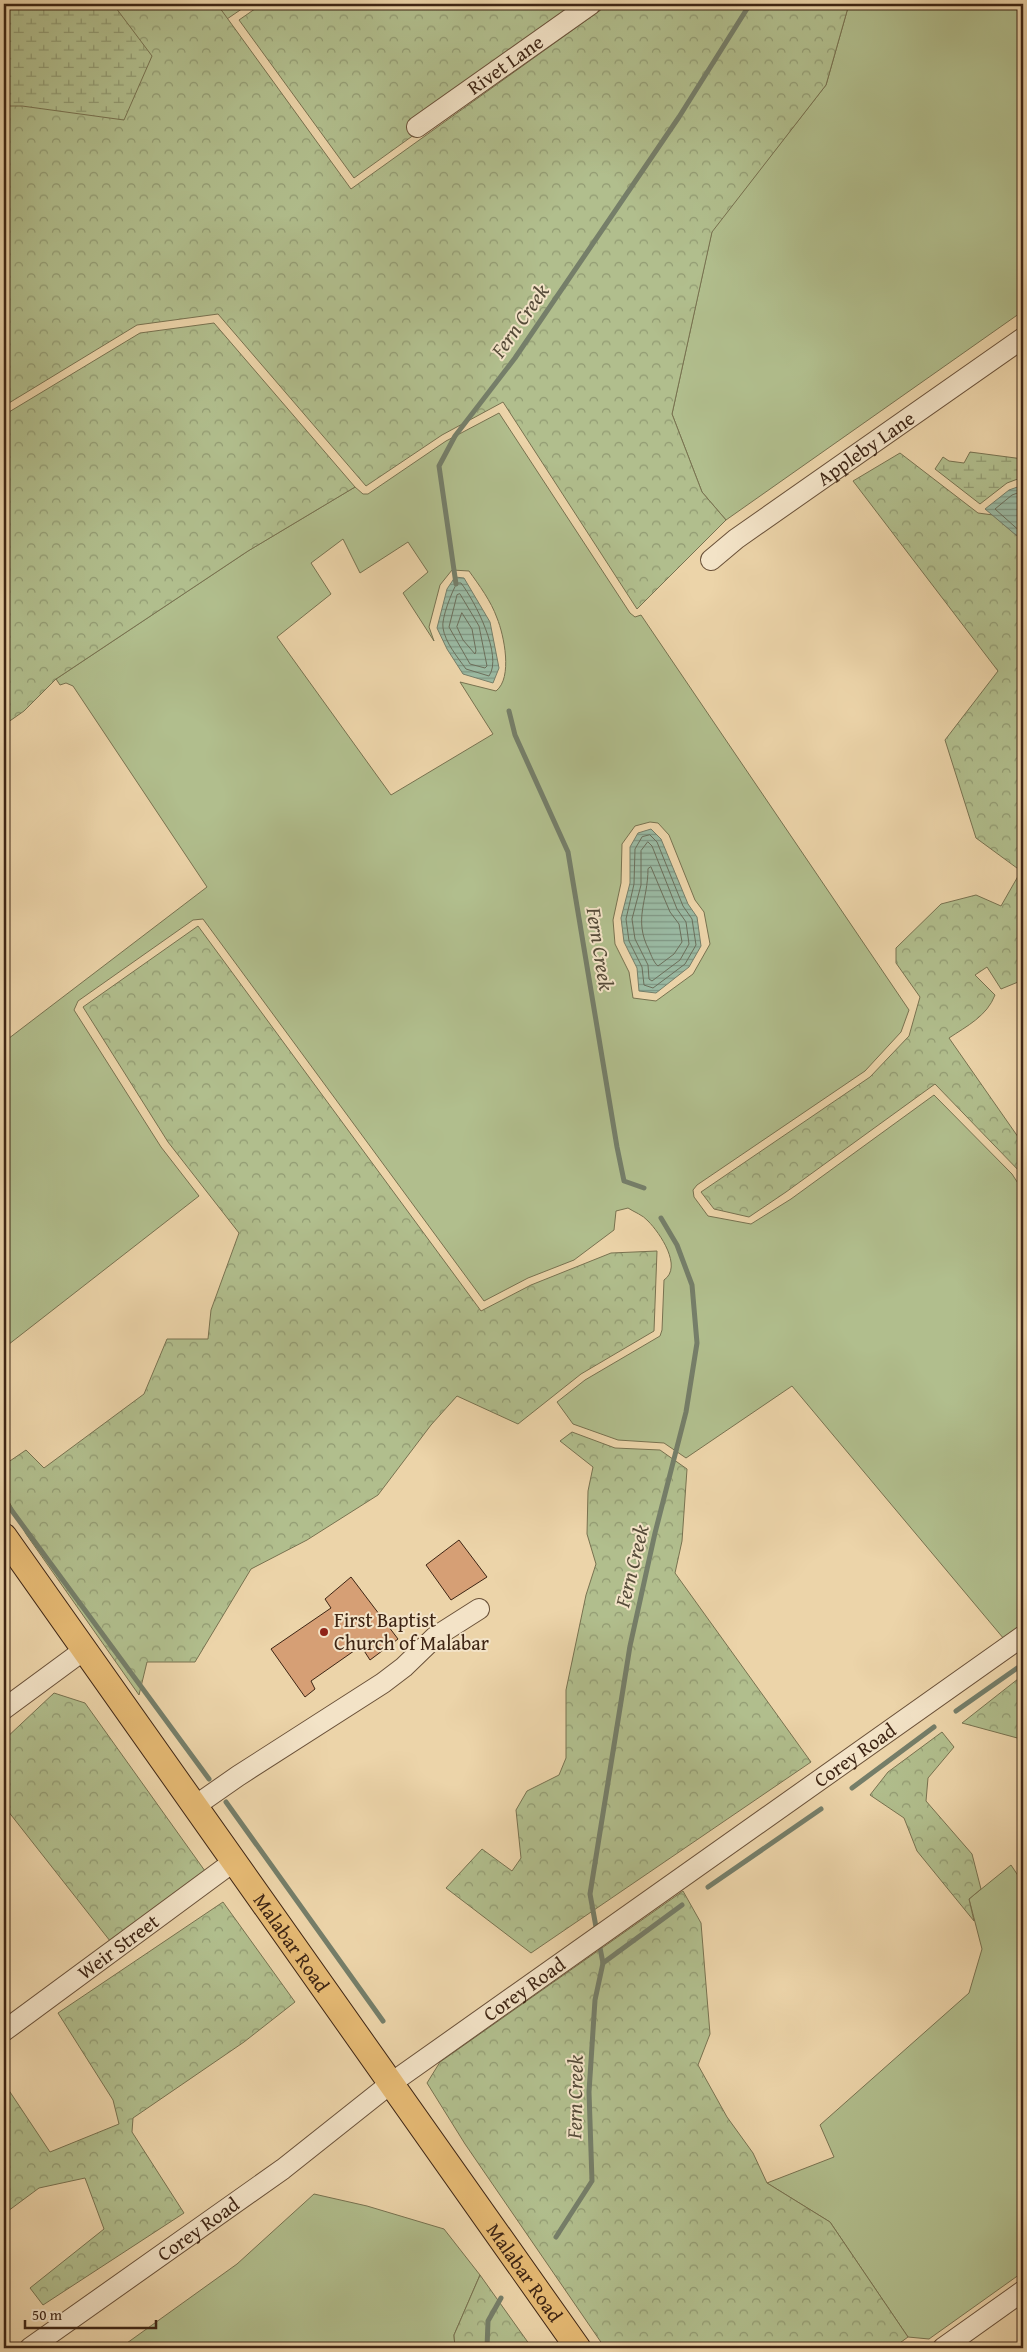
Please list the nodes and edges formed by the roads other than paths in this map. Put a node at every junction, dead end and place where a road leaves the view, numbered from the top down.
1 (591, 4) edge
2 (418, 126) dead end
3 (1023, 338) edge
4 (711, 560) dead end
5 (4, 1536) edge
6 (479, 1609) dead end
7 (1023, 1636) edge
8 (84, 1650) junction
9 (4, 1708) edge
10 (195, 1806) junction
11 (233, 1862) junction
12 (4, 2031) edge
13 (390, 2084) junction
14 (1023, 2291) edge
15 (30, 2348) edge
16 (578, 2348) edge
17 (943, 2348) edge

1 - 2 street, Rivet Lane
3 - 4 street, Appleby Lane
5 - 8 main road, Malabar Road
6 - 10 street
7 - 13 street, Corey Road
8 - 9 street
8 - 10 main road, Malabar Road
10 - 11 main road, Malabar Road
11 - 12 street, Weir Street
11 - 13 main road, Malabar Road
13 - 15 street, Corey Road
13 - 16 main road, Malabar Road
14 - 17 street

